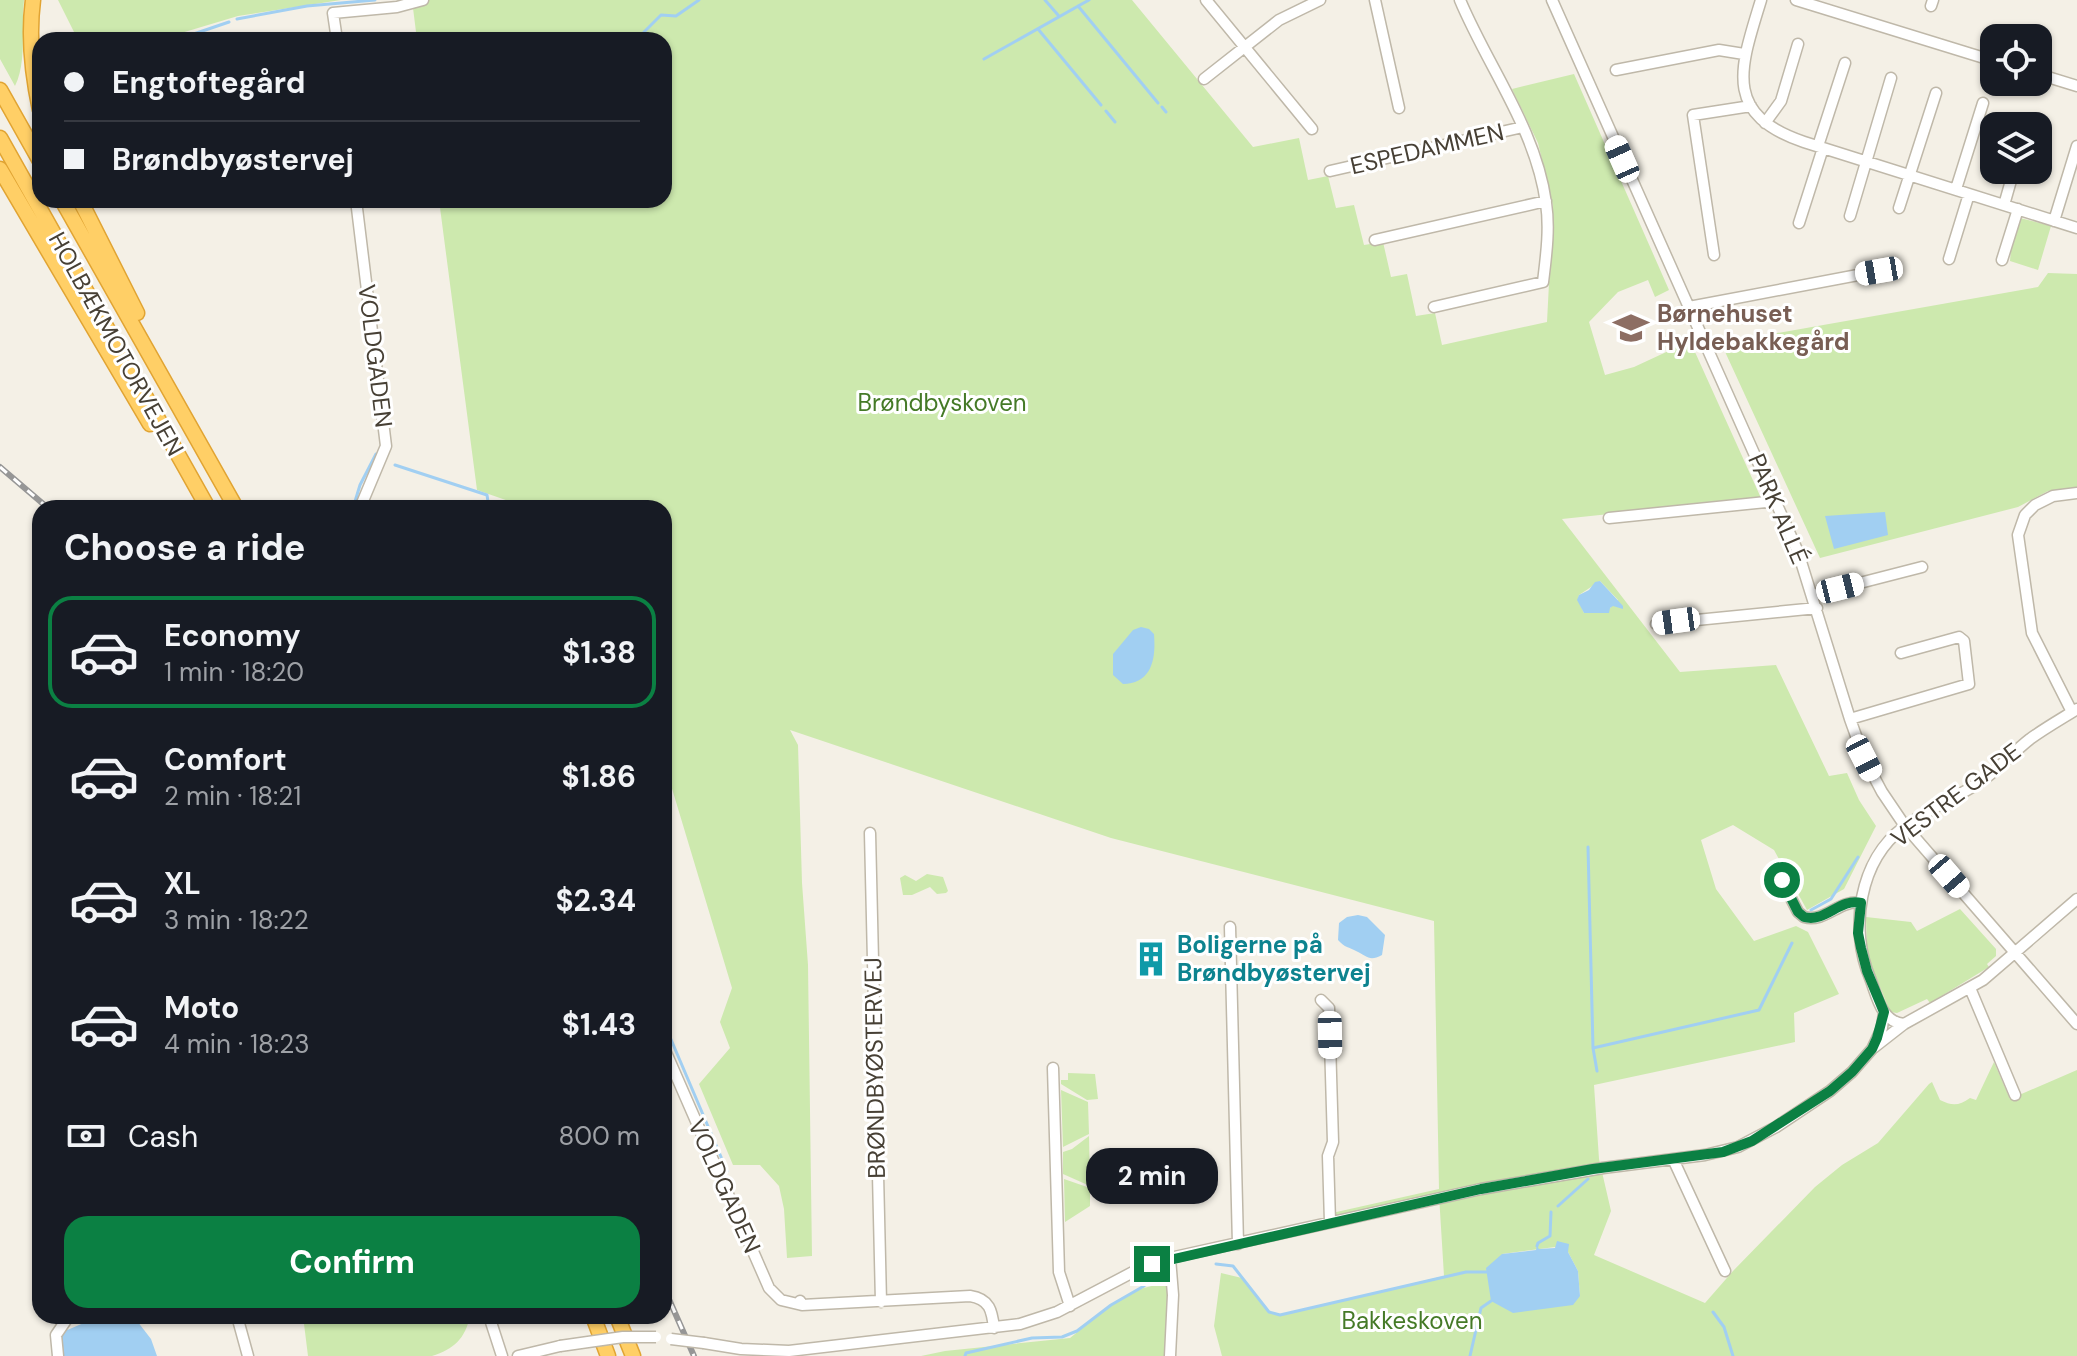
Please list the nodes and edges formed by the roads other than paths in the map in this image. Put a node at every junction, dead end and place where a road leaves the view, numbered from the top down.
1 (33, 0) edge
2 (423, 0) edge
3 (1206, 0) edge
4 (1320, 0) edge
5 (1375, 0) edge
6 (1460, 0) edge
7 (1552, 0) edge
8 (1761, 0) edge
9 (1796, 0) edge
10 (336, 32) edge
11 (1798, 44) dead end
12 (1243, 47) junction
13 (1744, 54) junction
14 (1980, 57) edge
15 (1845, 63) dead end
16 (32, 64) edge
17 (1616, 70) dead end
18 (1891, 78) dead end
19 (2052, 78) edge
20 (1204, 79) dead end
21 (2077, 86) edge
22 (0, 90) edge
23 (1936, 93) dead end
24 (1983, 103) dead end
25 (1751, 106) junction
26 (1399, 108) dead end
27 (1765, 123) junction
28 (1523, 127) junction
29 (1312, 129) dead end
30 (0, 138) edge
31 (2077, 146) edge
32 (32, 147) edge
33 (1820, 147) junction
34 (1866, 162) junction
35 (0, 169) edge
36 (1330, 171) dead end
37 (1910, 176) junction
38 (2010, 184) edge
39 (1956, 189) junction
40 (1969, 194) junction
41 (32, 195) edge
42 (1546, 201) junction
43 (2004, 205) junction
44 (39, 208) edge
45 (67, 208) edge
46 (84, 208) edge
47 (357, 208) edge
48 (1899, 208) dead end
49 (2018, 209) junction
50 (1850, 216) dead end
51 (2054, 221) junction
52 (1799, 223) dead end
53 (2077, 228) edge
54 (1375, 240) dead end
55 (1714, 255) dead end
56 (1949, 259) dead end
57 (2002, 260) dead end
58 (1879, 271) dead end
59 (1434, 307) dead end
60 (1689, 307) junction
61 (182, 411) junction
62 (193, 481) junction
63 (2077, 493) edge
64 (204, 500) edge
65 (232, 500) edge
66 (363, 500) edge
67 (1776, 501) junction
68 (1609, 518) dead end
69 (1922, 567) dead end
70 (1813, 595) junction
71 (1817, 608) junction
72 (1656, 624) dead end
73 (1901, 653) dead end
74 (2075, 710) edge
75 (1850, 719) junction
76 (1905, 826) junction
77 (870, 833) dead end
78 (1777, 871) dead end
79 (2077, 899) edge
80 (1861, 903) junction
81 (1230, 927) dead end
82 (2016, 952) junction
83 (1970, 988) junction
84 (1321, 1000) dead end
85 (1884, 1012) junction
86 (1904, 1024) junction
87 (2077, 1024) edge
88 (1872, 1049) junction
89 (672, 1066) edge
90 (1053, 1068) dead end
91 (2015, 1095) dead end
92 (1673, 1159) junction
93 (1330, 1222) junction
94 (1238, 1244) junction
95 (1170, 1258) junction
96 (1725, 1271) dead end
97 (881, 1302) junction
98 (1070, 1306) junction
99 (64, 1324) edge
100 (239, 1324) edge
101 (492, 1324) edge
102 (596, 1324) edge
103 (620, 1324) edge
104 (994, 1328) junction
105 (58, 1356) edge
106 (248, 1356) edge
107 (502, 1356) edge
108 (518, 1356) edge
109 (608, 1356) edge
110 (633, 1356) edge
111 (1170, 1356) edge

1 - 16 highway
2 - 10 street
3 - 12 street
4 - 12 street
5 - 26 street
6 - 28 street, ESPEDAMMEN
7 - 60 street, PARK ALLÉ
8 - 13 street
9 - 14 street
11 - 27 street
12 - 20 street
12 - 29 street
13 - 17 street
13 - 25 street
15 - 33 street
18 - 34 street
19 - 21 street
22 - 32 highway
23 - 37 street
24 - 39 street
25 - 27 street
25 - 55 street
27 - 33 street
28 - 36 street, ESPEDAMMEN
28 - 42 street, ESPEDAMMEN
30 - 41 highway, HOLBÆKMOTORVEJEN
31 - 51 street
33 - 34 street
33 - 52 street
34 - 37 street
34 - 50 street
35 - 62 highway
37 - 39 street
37 - 48 street
38 - 43 street
39 - 40 street
40 - 43 street
40 - 56 street
42 - 54 street
42 - 59 street, ESPEDAMMEN
43 - 49 street
44 - 62 highway, HOLBÆKMOTORVEJEN
45 - 61 highway, HOLBÆKMOTORVEJEN
46 - 61 highway
47 - 66 street, VOLDGADEN
49 - 51 street
49 - 57 street
51 - 53 street
58 - 60 street
60 - 67 street, PARK ALLÉ
61 - 65 highway, HOLBÆKMOTORVEJEN
62 - 64 highway, HOLBÆKMOTORVEJEN
63 - 74 street
67 - 68 street
67 - 70 street, PARK ALLÉ
69 - 70 street
70 - 71 street, PARK ALLÉ
71 - 72 street
71 - 75 street, PARK ALLÉ
73 - 75 street
74 - 76 street, VESTRE GADE
75 - 76 street, PARK ALLÉ
76 - 80 street, VESTRE GADE
76 - 82 street, PARK ALLÉ
77 - 97 street, BRØNDBYØSTERVEJ
78 - 80 street
79 - 82 street
80 - 85 street, VESTRE GADE
81 - 94 street
82 - 83 street
82 - 87 street, PARK ALLÉ
83 - 86 street
83 - 91 street
84 - 93 street
85 - 86 street
85 - 88 street
86 - 88 street
88 - 92 street
89 - 97 street, VOLDGADEN
90 - 98 street
92 - 93 street
92 - 96 street
93 - 94 street
94 - 95 street
95 - 98 street
95 - 111 street
97 - 104 street
98 - 104 street
99 - 105 street
100 - 106 street
101 - 107 street
102 - 109 highway
103 - 110 highway
104 - 108 street, bridge

